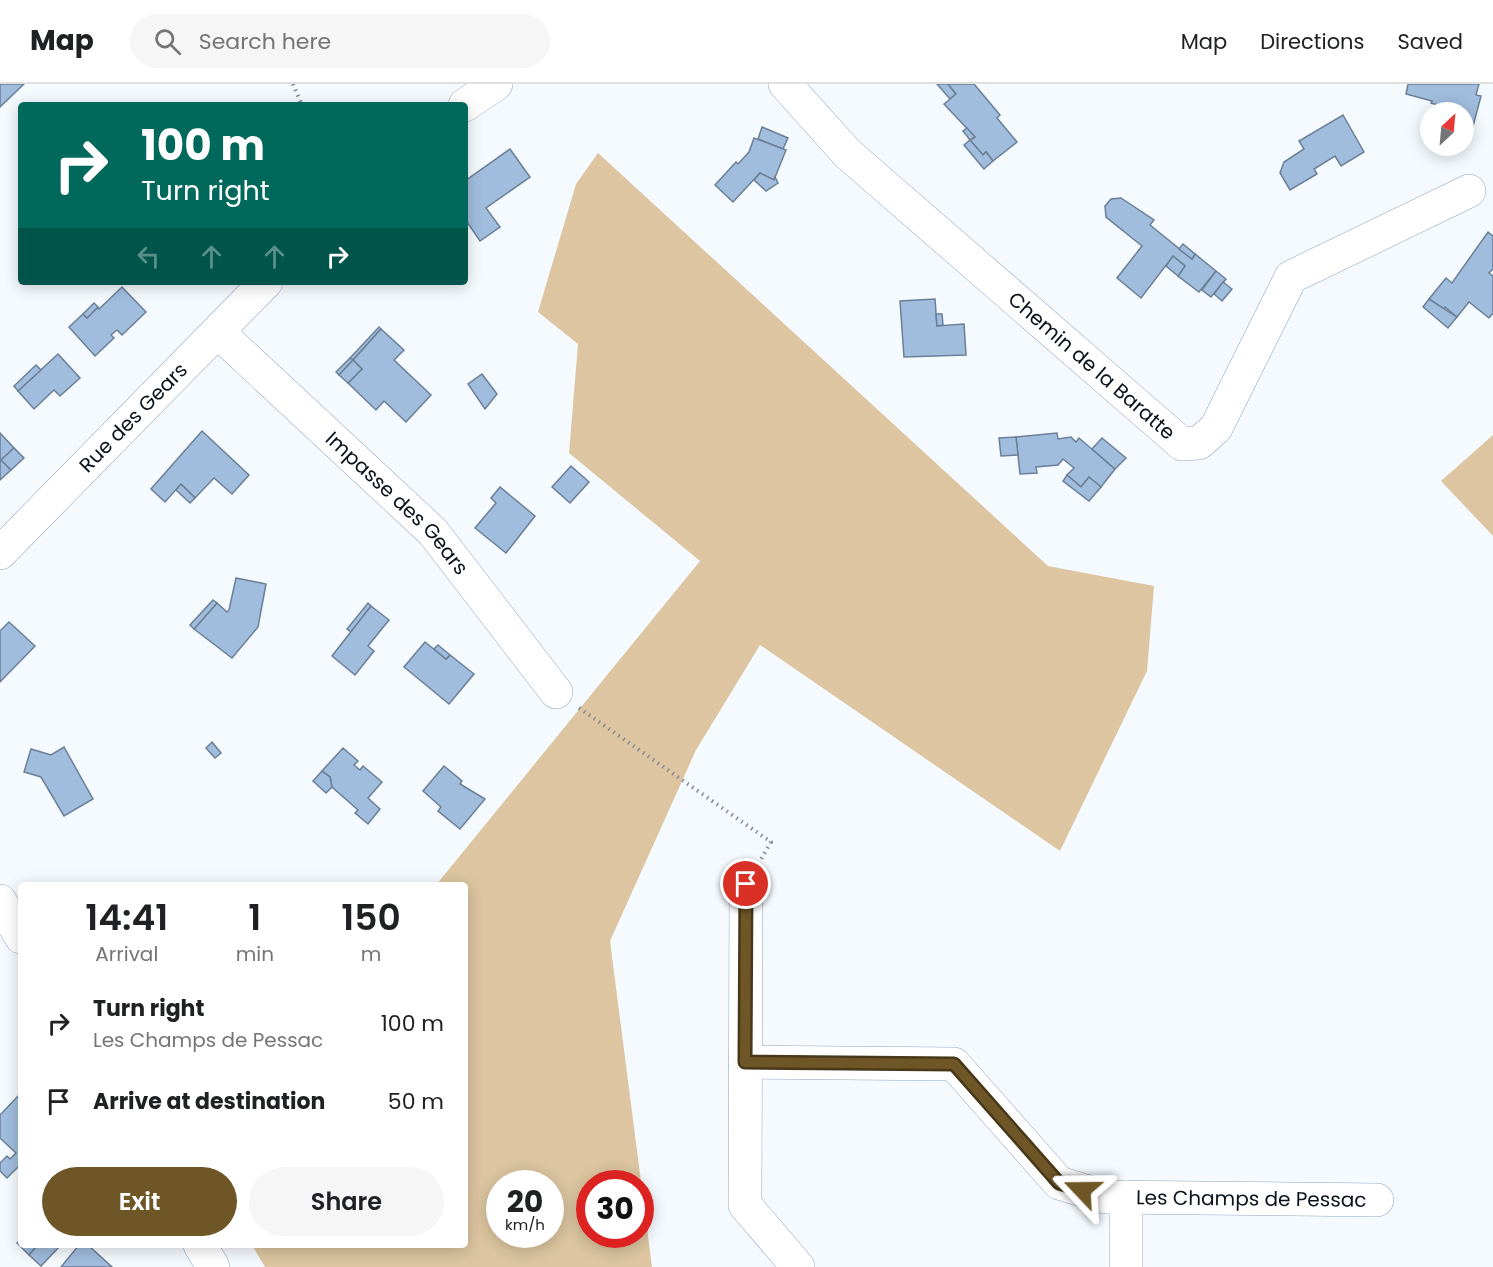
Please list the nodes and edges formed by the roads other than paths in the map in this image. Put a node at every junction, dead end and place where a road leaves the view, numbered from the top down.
1 (496, 84) edge
2 (785, 84) edge
3 (468, 103) edge
4 (1469, 191) dead end
5 (263, 285) edge
6 (218, 332) junction
7 (0, 553) edge
8 (556, 692) road end
9 (746, 884) road end
10 (0, 901) edge
11 (18, 932) edge
12 (745, 1062) junction
13 (1126, 1197) junction
14 (1377, 1200) dead end
15 (202, 1248) edge
16 (213, 1267) edge
17 (798, 1267) edge
18 (1126, 1267) edge

1 - 3 street
2 - 4 street, Chemin de la Baratte
5 - 6 street, Rue des Gears
6 - 7 street, Rue des Gears
6 - 8 street, Impasse des Gears
9 - 12 street
10 - 11 street
12 - 13 street, Les Champs de Pessac
12 - 17 street
13 - 14 street, Les Champs de Pessac
13 - 18 street, Les Champs de Pessac
15 - 16 street

